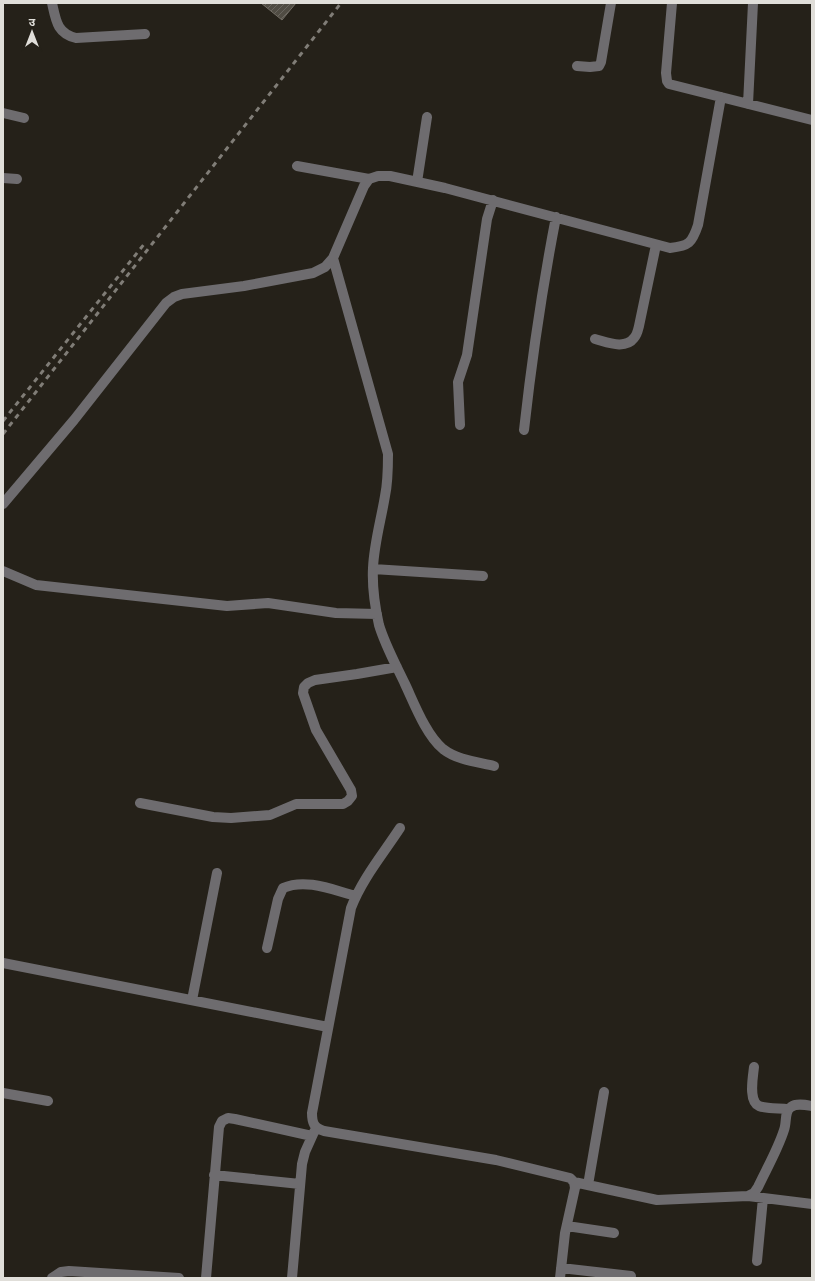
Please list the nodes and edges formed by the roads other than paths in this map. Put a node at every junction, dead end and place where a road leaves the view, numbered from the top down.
1 (52, 3) edge
2 (611, 3) edge
3 (672, 3) edge
4 (753, 3) edge
5 (145, 34) dead end
6 (577, 66) dead end
7 (720, 97) junction
8 (748, 104) junction
9 (3, 113) edge
10 (427, 117) dead end
11 (24, 118) dead end
12 (812, 120) edge
13 (297, 166) dead end
14 (3, 178) edge
15 (17, 179) dead end
16 (369, 179) junction
17 (417, 182) junction
18 (493, 200) junction
19 (556, 217) junction
20 (656, 245) junction
21 (333, 258) junction
22 (595, 339) dead end
23 (460, 425) dead end
24 (524, 430) dead end
25 (3, 504) edge
26 (373, 569) junction
27 (3, 571) edge
28 (483, 576) dead end
29 (377, 614) junction
30 (397, 667) junction
31 (494, 766) dead end
32 (140, 803) dead end
33 (400, 828) dead end
34 (217, 872) dead end
35 (356, 896) junction
36 (267, 948) dead end
37 (3, 963) edge
38 (192, 1000) junction
39 (328, 1027) junction
40 (754, 1067) dead end
41 (604, 1092) dead end
42 (3, 1093) edge
43 (48, 1101) dead end
44 (812, 1106) edge
45 (788, 1110) junction
46 (314, 1132) junction
47 (214, 1175) junction
48 (574, 1182) junction
49 (300, 1184) junction
50 (588, 1185) junction
51 (748, 1196) junction
52 (763, 1198) junction
53 (812, 1204) edge
54 (567, 1226) junction
55 (614, 1233) dead end
56 (757, 1261) dead end
57 (561, 1273) edge
58 (631, 1276) dead end
59 (52, 1278) edge
60 (179, 1278) edge
61 (206, 1278) edge
62 (292, 1278) edge

1 - 5 street
2 - 6 street
3 - 7 street
4 - 8 street
7 - 8 street
7 - 20 street
8 - 12 street
9 - 11 street
10 - 17 street
13 - 16 street
14 - 15 street
16 - 17 street
16 - 21 street
17 - 18 street
18 - 19 street
18 - 23 street
19 - 20 street
19 - 24 street
20 - 22 street
21 - 25 street
21 - 26 street
26 - 28 street
26 - 29 street
27 - 29 street
29 - 30 street
30 - 31 street
30 - 32 street
33 - 35 street
34 - 38 street
35 - 36 street
35 - 39 street
37 - 38 street
38 - 39 street
39 - 46 street
40 - 45 street
41 - 50 street
42 - 43 street
44 - 45 street
45 - 51 street
46 - 47 street
46 - 48 street
46 - 49 street
47 - 49 street
47 - 61 street
48 - 50 street
48 - 54 street
49 - 62 street
50 - 51 street
51 - 52 street
52 - 53 street
52 - 56 street
54 - 55 street
54 - 57 street
57 - 58 street
59 - 60 street

